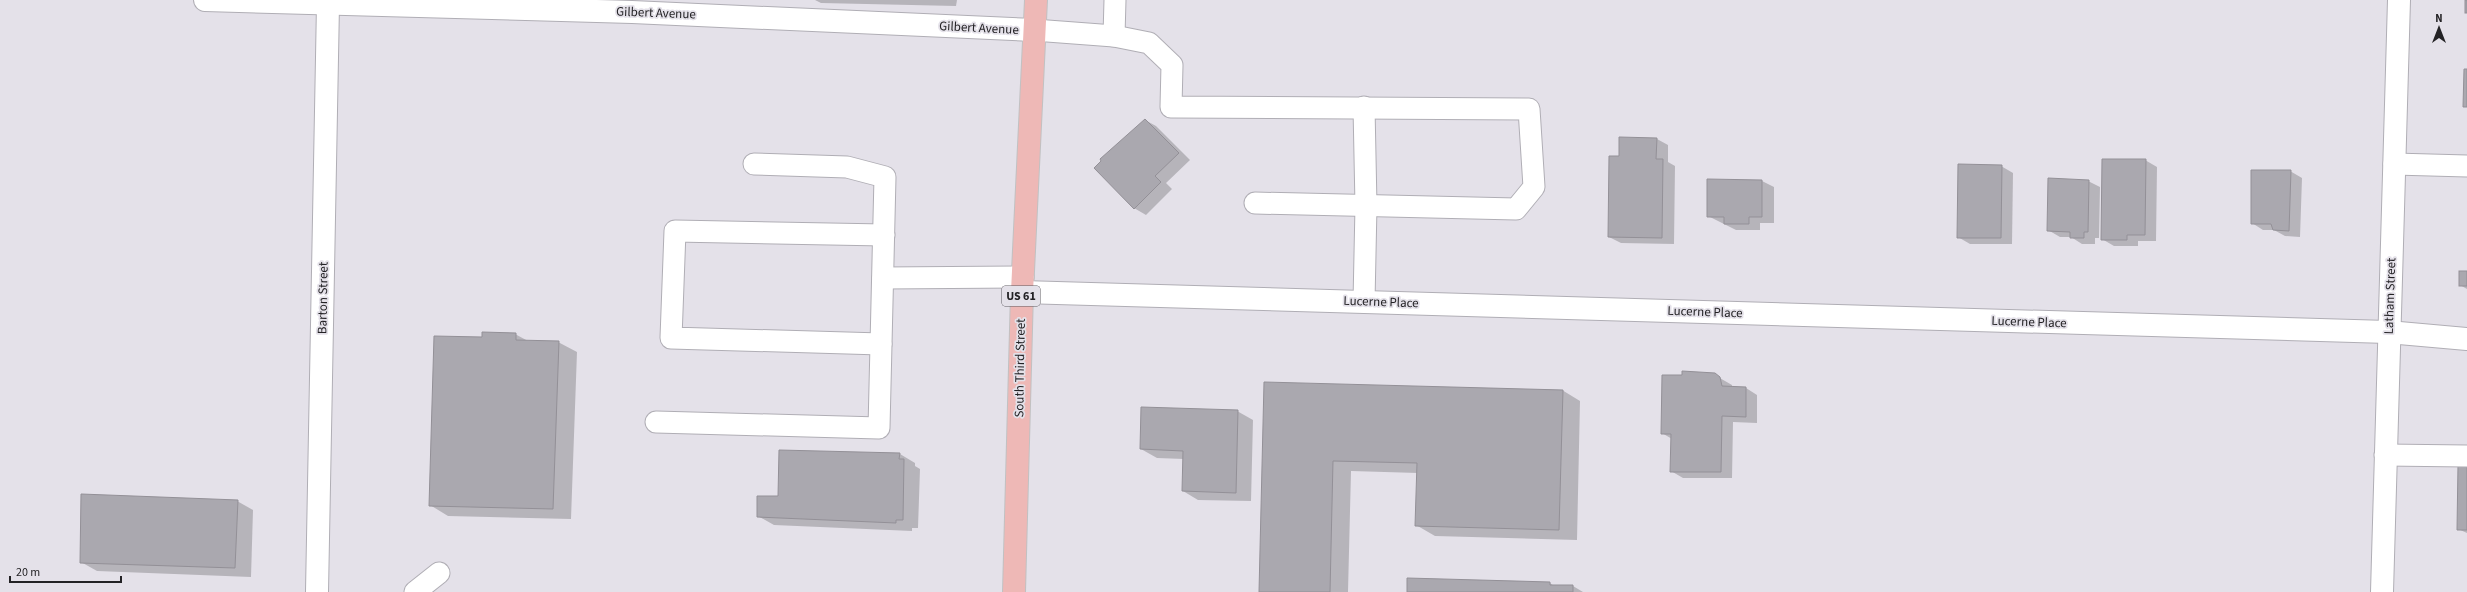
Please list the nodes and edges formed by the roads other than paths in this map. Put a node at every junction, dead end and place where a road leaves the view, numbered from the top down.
1 (205, 0) edge
2 (1036, 0) edge
3 (1115, 0) edge
4 (2399, 0) edge
5 (405, 3) edge
6 (328, 4) junction
7 (634, 6) edge
8 (1034, 30) junction
9 (1114, 36) junction
10 (1364, 107) junction
11 (754, 164) dead end
12 (2394, 164) junction
13 (2467, 166) edge
14 (1255, 203) dead end
15 (1366, 206) junction
16 (884, 235) junction
17 (883, 278) junction
18 (1022, 285) junction
19 (1364, 302) junction
20 (2388, 332) junction
21 (2467, 339) edge
22 (881, 344) junction
23 (656, 422) dead end
24 (2385, 455) junction
25 (2467, 456) edge
26 (438, 573) dead end
27 (317, 592) edge
28 (415, 592) edge
29 (1014, 592) edge
30 (2382, 592) edge

1 - 6 street, Gilbert Avenue
2 - 8 main road, South Third Street / US 61
3 - 9 lane
4 - 12 street, Latham Street
5 - 6 street, Gilbert Avenue
5 - 7 street, Gilbert Avenue
6 - 27 street, Barton Street
7 - 8 street, Gilbert Avenue
8 - 9 lane
8 - 18 main road, South Third Street / US 61
9 - 10 lane
10 - 15 lane
10 - 15 lane
11 - 16 lane
12 - 13 lane
12 - 20 street, Latham Street
14 - 15 lane
15 - 19 lane
16 - 17 lane
16 - 22 lane
17 - 18 lane
17 - 22 lane
18 - 19 street, Lucerne Place
18 - 29 main road, South Third Street / US 61
19 - 20 street, Lucerne Place
20 - 21 street, Lucerne Place
20 - 24 street, Latham Street
22 - 23 lane
24 - 25 lane
24 - 30 street, Latham Street
26 - 28 lane

